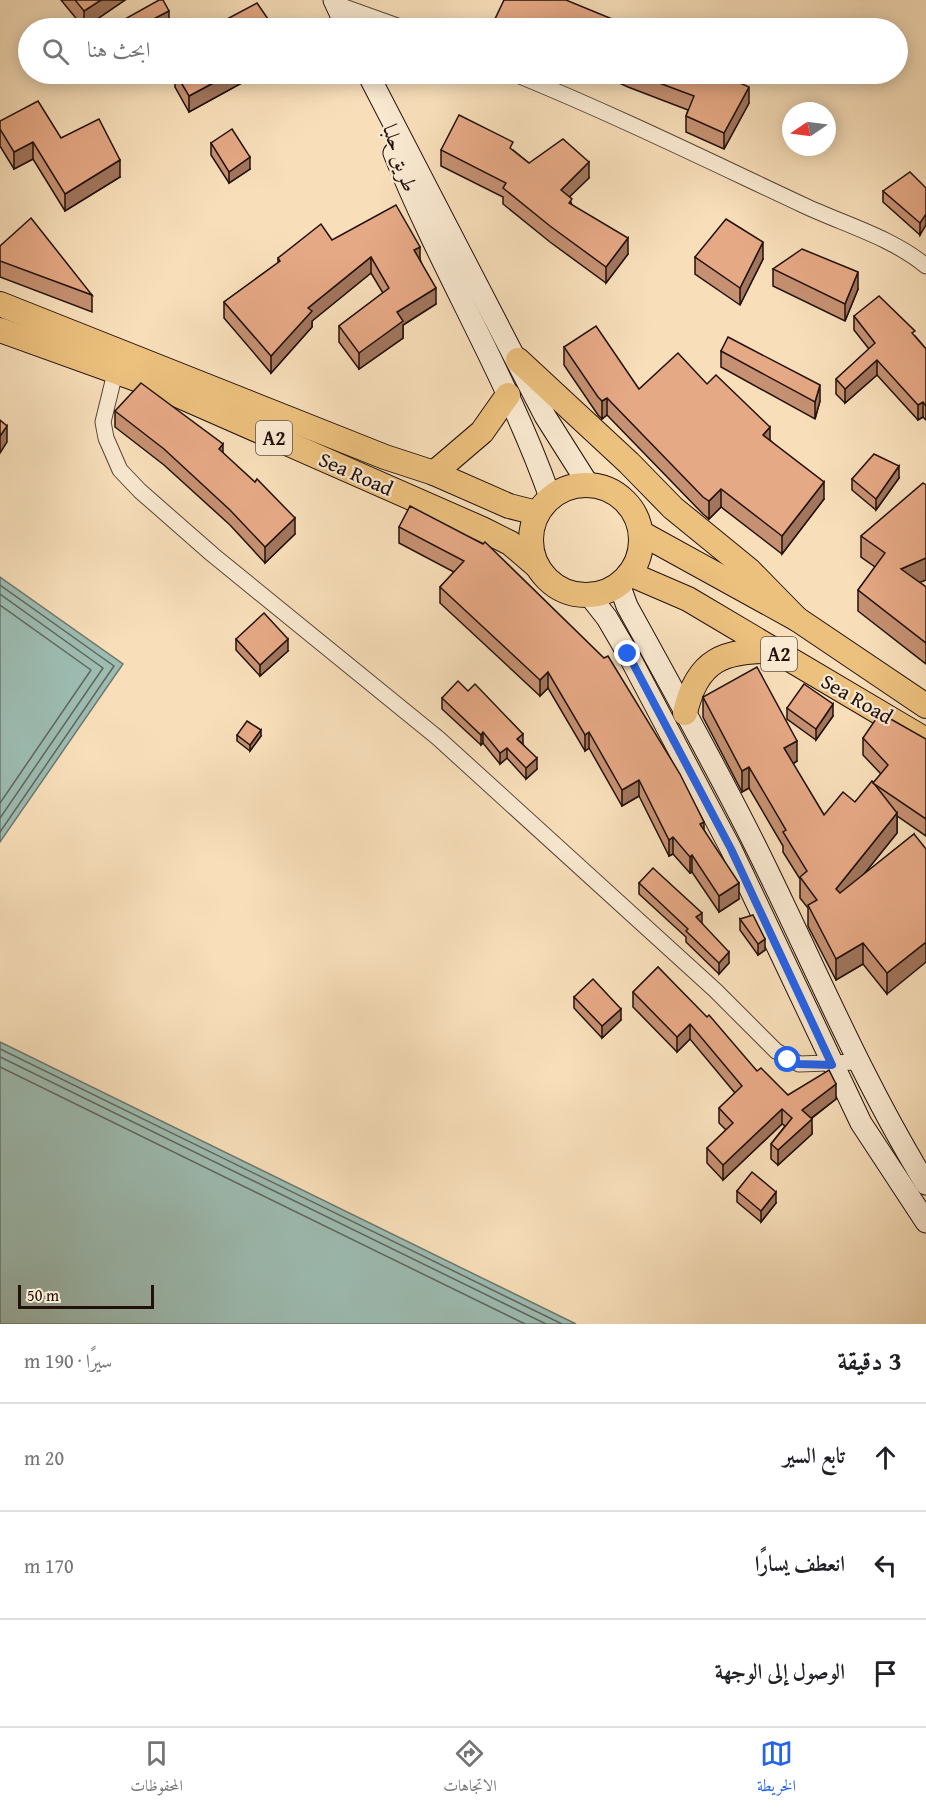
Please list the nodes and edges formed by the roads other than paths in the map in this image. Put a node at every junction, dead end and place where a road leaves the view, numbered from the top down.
1 (332, 1) edge
2 (342, 18) edge
3 (377, 18) edge
4 (373, 84) edge
5 (540, 84) edge
6 (384, 109) junction
7 (926, 266) edge
8 (0, 304) edge
9 (0, 330) edge
10 (518, 360) junction
11 (115, 373) junction
12 (166, 380) junction
13 (508, 394) junction
14 (434, 473) junction
15 (588, 484) junction
16 (544, 505) junction
17 (641, 533) junction
18 (537, 566) junction
19 (625, 579) junction
20 (590, 595) junction
21 (797, 619) junction
22 (775, 651) junction
23 (926, 706) edge
24 (685, 713) junction
25 (926, 740) edge
26 (754, 841) junction
27 (731, 849) junction
28 (857, 1062) junction
29 (832, 1065) junction
30 (905, 1149) junction
31 (885, 1164) junction
32 (926, 1184) edge
33 (926, 1222) edge

1 - 2 main road
1 - 3 street
4 - 6 main road
5 - 7 street
6 - 10 main road, طريق حلبا
6 - 13 main road, طريق حلبا
8 - 12 highway, Sea Road / A2
9 - 11 highway, Sea Road / A2
10 - 15 main road, طريق حلبا
10 - 21 highway
11 - 12 highway, Sea Road / A2
11 - 29 street
12 - 14 highway, Sea Road / A2
12 - 18 highway, Sea Road / A2
13 - 14 highway
13 - 16 main road, طريق حلبا
14 - 16 highway, Sea Road / A2
15 - 16 highway
15 - 17 highway
16 - 18 highway
17 - 19 highway
17 - 21 highway, Sea Road / A2
18 - 20 highway, A2
19 - 20 highway
19 - 22 highway, Sea Road / A2
19 - 24 main road
20 - 27 main road
21 - 23 highway, Sea Road / A2
22 - 24 highway
22 - 25 highway, Sea Road / A2
24 - 26 main road
26 - 27 main road
26 - 28 main road
27 - 29 main road
28 - 29 street
28 - 30 main road
29 - 31 main road
30 - 31 main road
30 - 32 main road
31 - 33 main road

